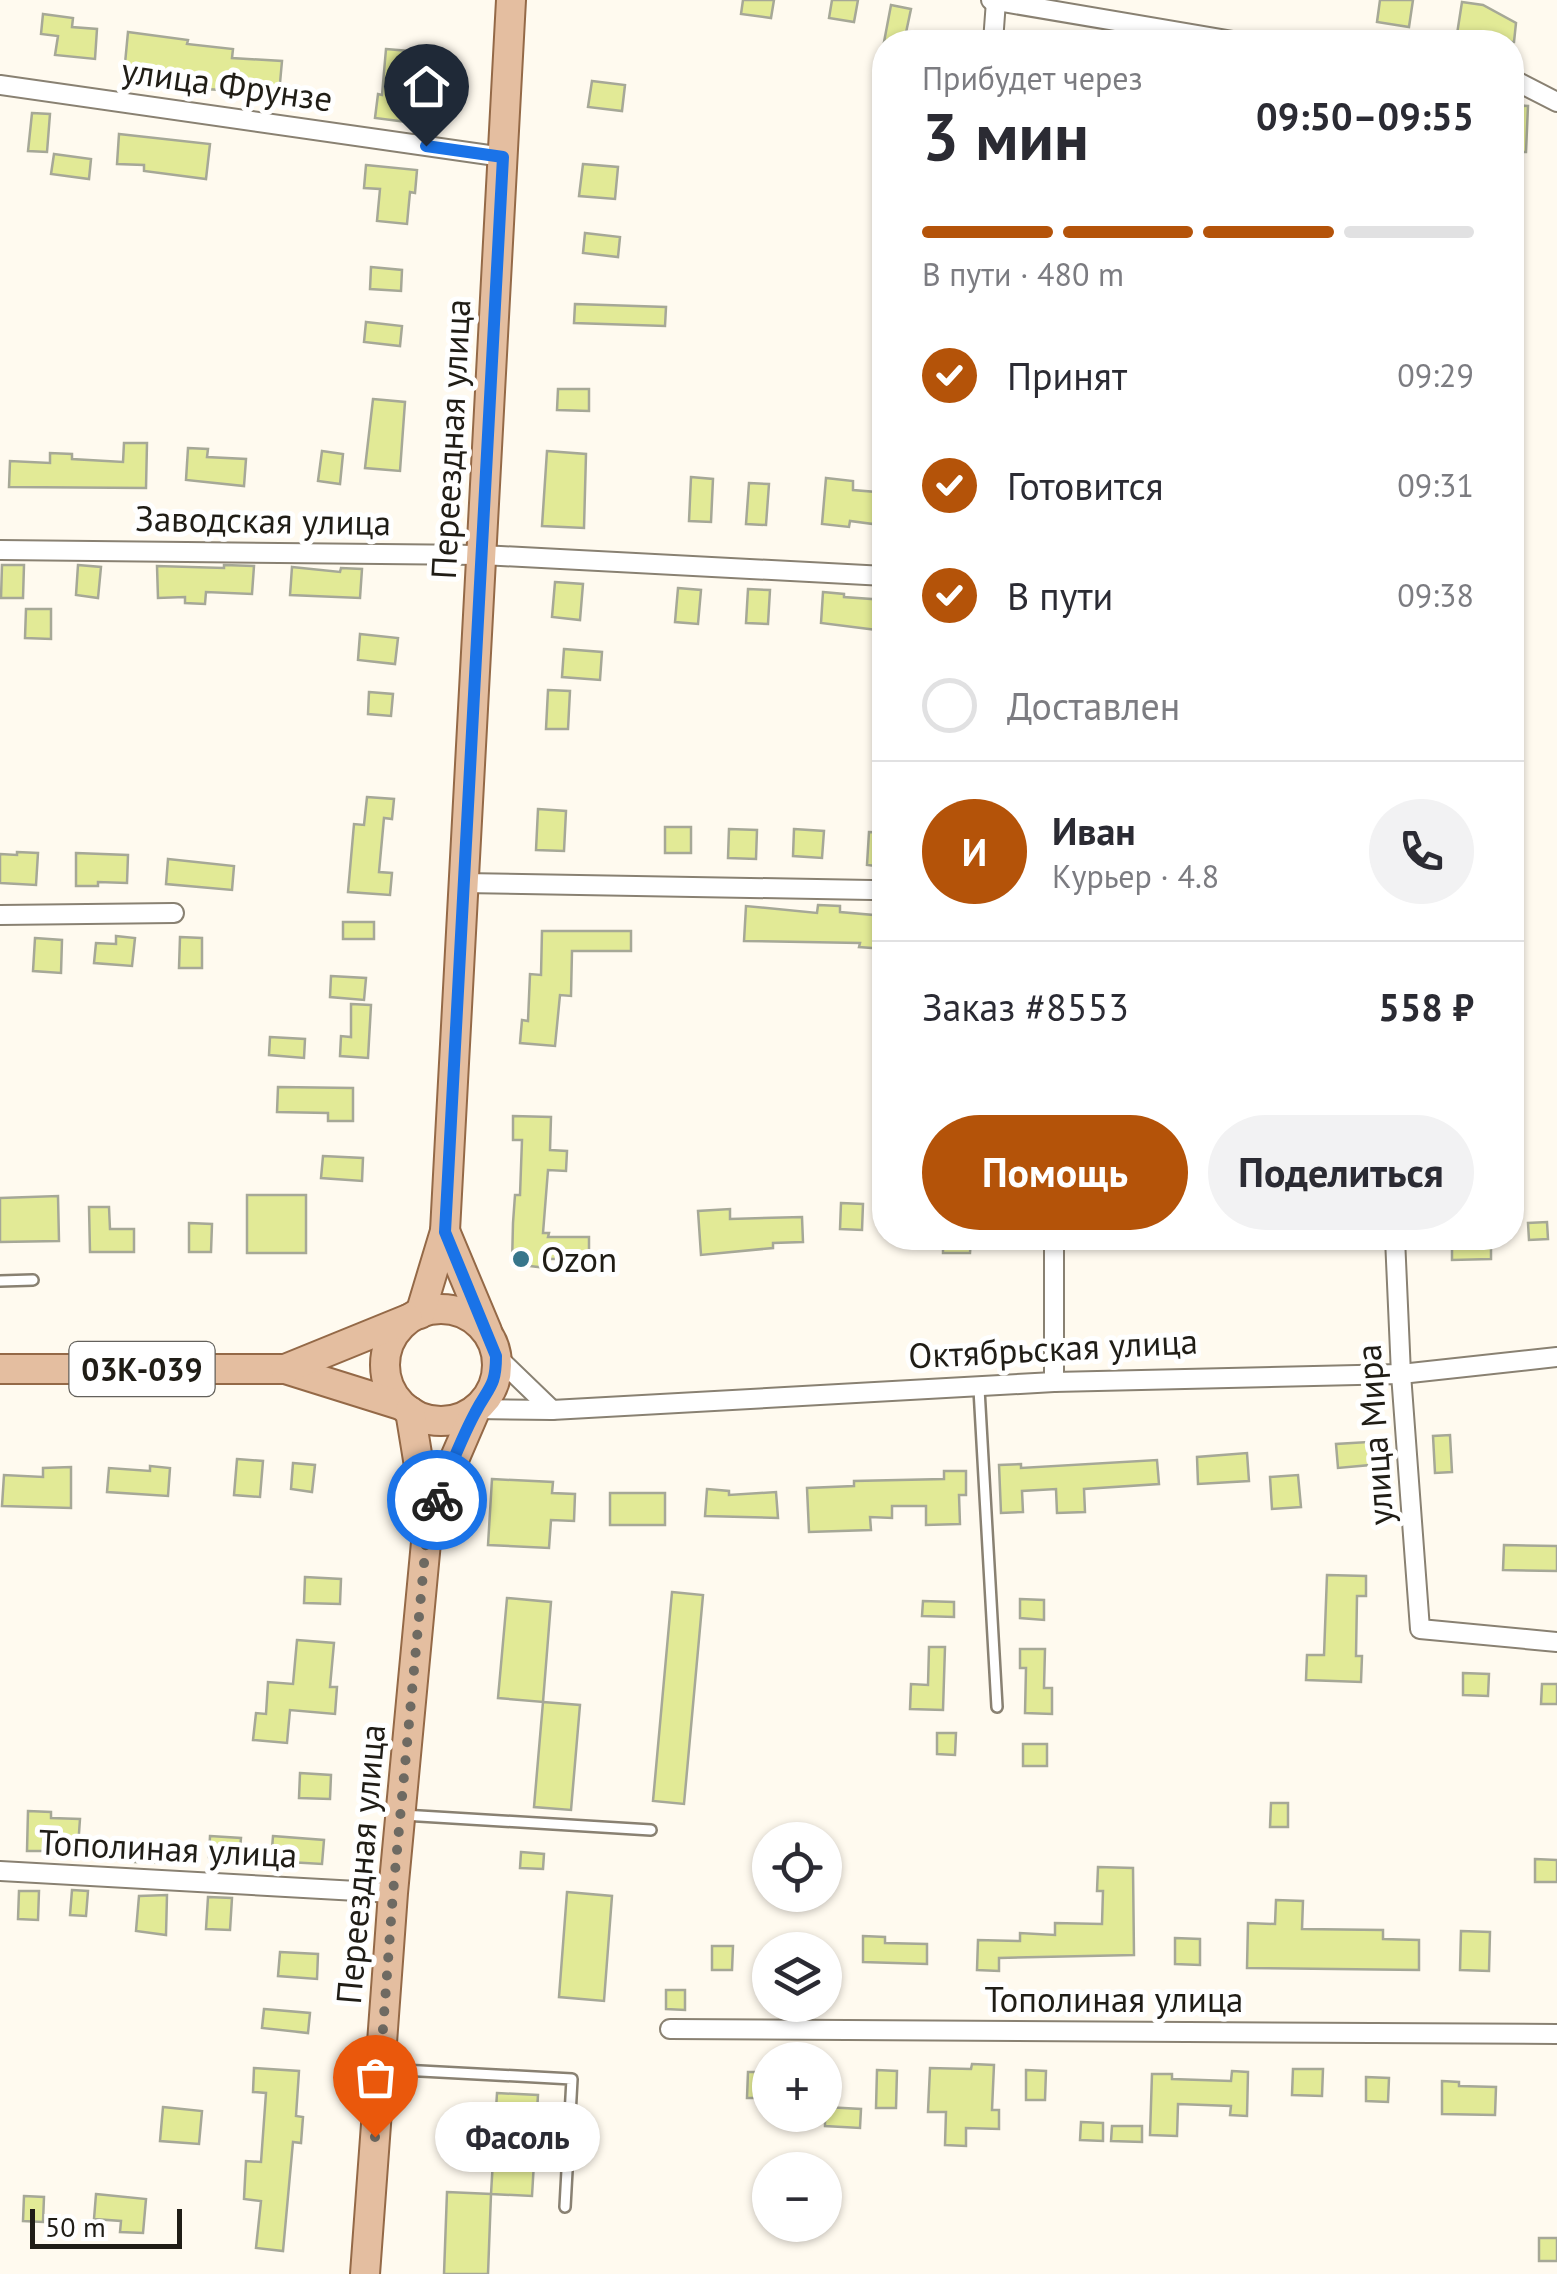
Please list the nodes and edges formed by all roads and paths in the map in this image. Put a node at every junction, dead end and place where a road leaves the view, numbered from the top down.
1 (511, 0) edge
2 (994, 0) edge
3 (993, 30) edge
4 (1169, 30) edge
5 (0, 85) edge
6 (1524, 85) edge
7 (1557, 102) edge
8 (503, 157) junction
9 (0, 550) edge
10 (482, 555) junction
11 (872, 575) edge
12 (463, 883) junction
13 (872, 890) dead end
14 (174, 912) dead end
15 (0, 914) edge
16 (445, 1232) junction
17 (1054, 1250) edge
18 (1396, 1250) edge
19 (0, 1280) edge
20 (33, 1280) dead end
21 (415, 1316) junction
22 (493, 1346) junction
23 (1557, 1357) edge
24 (0, 1369) edge
25 (284, 1369) junction
26 (1401, 1374) junction
27 (1054, 1382) junction
28 (979, 1389) junction
29 (405, 1408) junction
30 (476, 1409) junction
31 (552, 1410) junction
32 (428, 1521) junction
33 (1557, 1642) edge
34 (997, 1707) dead end
35 (400, 1814) junction
36 (650, 1830) dead end
37 (0, 1872) edge
38 (393, 1893) junction
39 (670, 2030) dead end
40 (1557, 2034) edge
41 (380, 2069) junction
42 (565, 2207) dead end
43 (364, 2274) edge

1 - 8 main road, Переездная улица
2 - 3 street
2 - 4 street
5 - 8 street, улица Фрунзе
6 - 7 street
8 - 10 main road, Переездная улица
9 - 10 street, Заводская улица
10 - 11 street, Заводская улица
10 - 12 main road, Переездная улица
12 - 13 street
12 - 16 main road, Переездная улица
14 - 15 street
16 - 21 main road, Переездная улица
16 - 22 main road, Переездная улица
17 - 27 street
18 - 26 street, улица Мира
19 - 20 lane
21 - 22 main road
21 - 25 main road
21 - 29 main road
22 - 30 main road
22 - 31 street
23 - 26 street, Октябрьская улица
24 - 25 main road, 03К-039
25 - 29 main road, 03К-039
26 - 27 street, Октябрьская улица
26 - 33 street, улица Мира
27 - 28 street, Октябрьская улица
28 - 31 street, Октябрьская улица
28 - 34 lane
29 - 30 main road
29 - 32 main road, Переездная улица
30 - 31 street, Октябрьская улица
30 - 32 main road, Переездная улица
32 - 35 main road, Переездная улица
35 - 36 lane
35 - 38 main road, Переездная улица
37 - 38 street, Тополиная улица
38 - 41 main road, Переездная улица
39 - 40 street, Тополиная улица
41 - 42 lane
41 - 43 main road, Переездная улица

